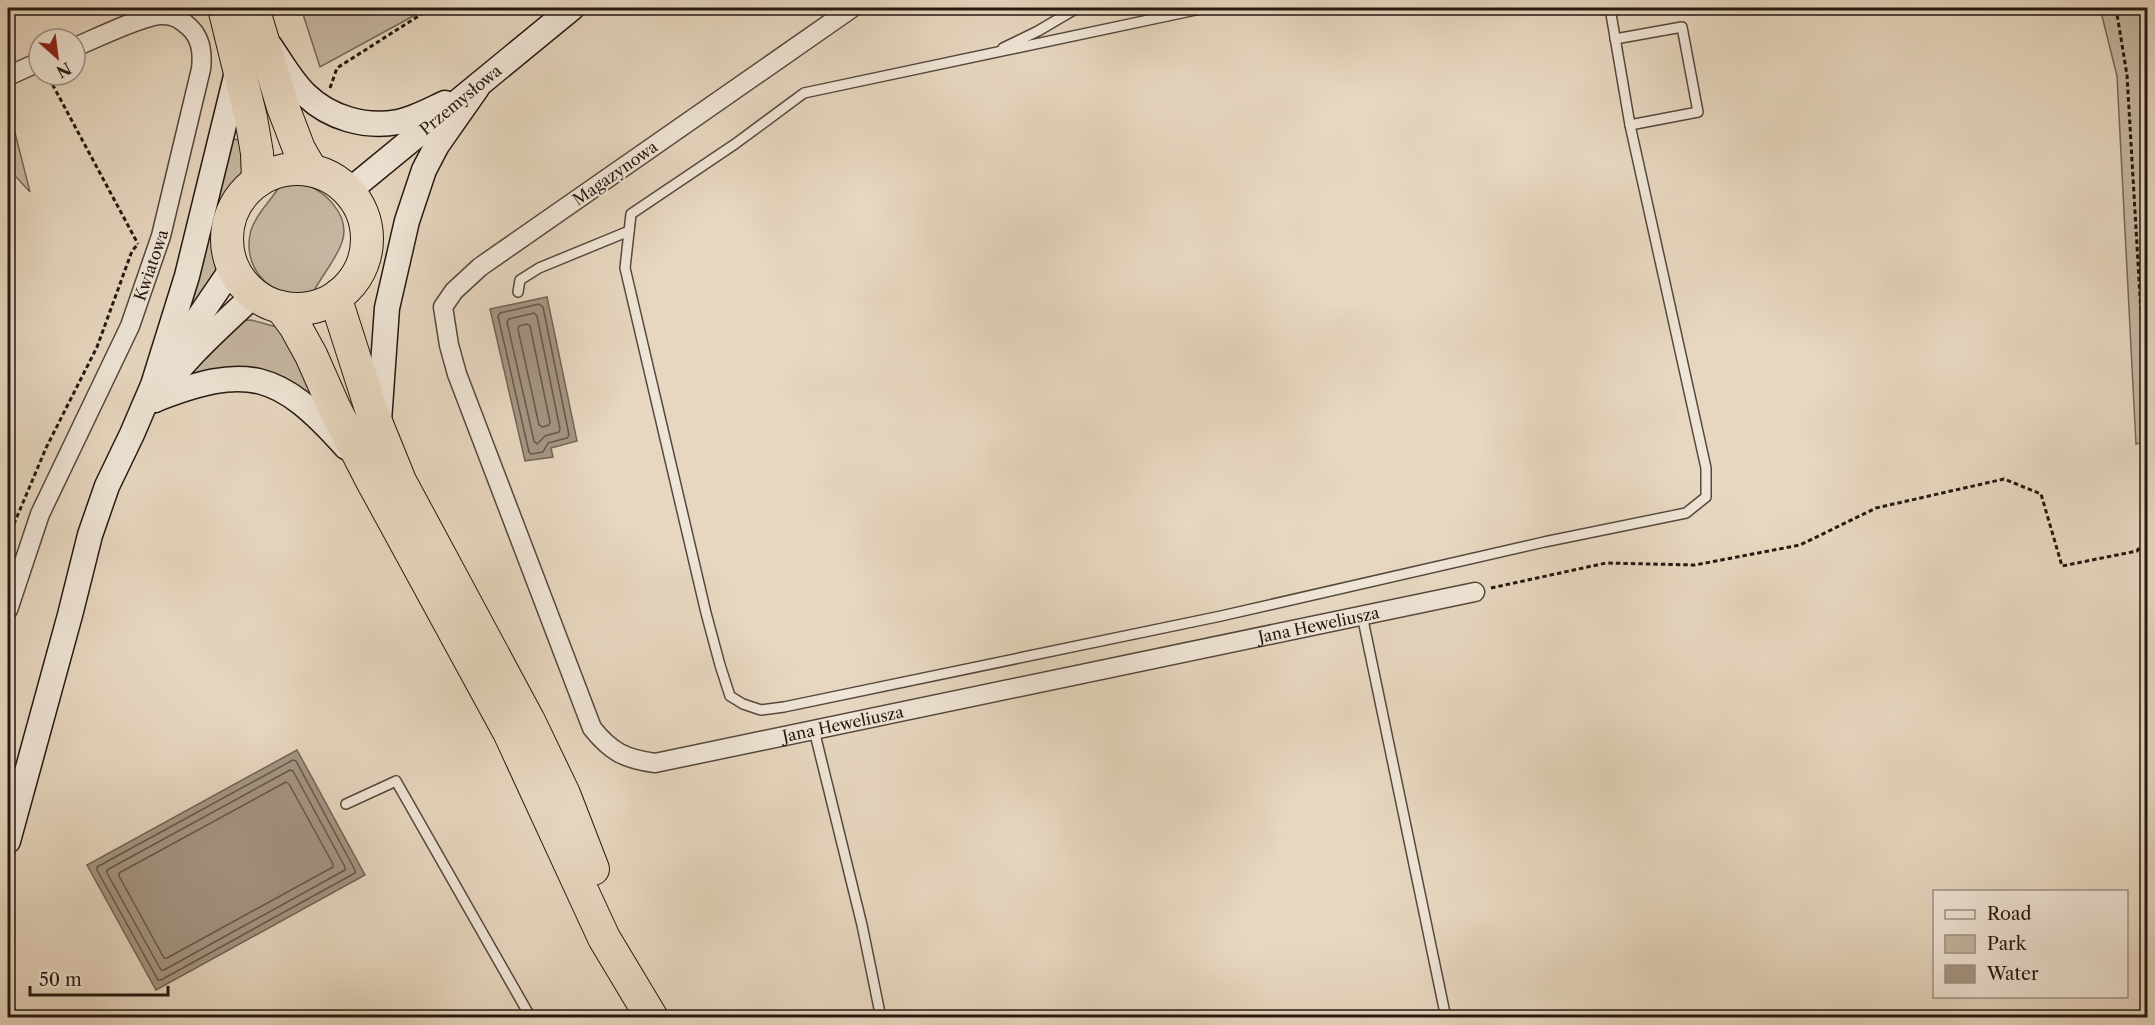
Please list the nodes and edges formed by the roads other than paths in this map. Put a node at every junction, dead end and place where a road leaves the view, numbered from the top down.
1 (224, 8) edge
2 (572, 8) edge
3 (852, 8) edge
4 (1077, 8) edge
5 (1204, 8) edge
6 (1610, 8) edge
7 (257, 21) edge
8 (1615, 39) junction
9 (87, 42) edge
10 (988, 55) junction
11 (239, 65) junction
12 (27, 67) edge
13 (8, 76) edge
14 (477, 88) junction
15 (1630, 125) junction
16 (311, 170) junction
17 (258, 182) junction
18 (349, 191) junction
19 (629, 231) junction
20 (233, 267) junction
21 (518, 292) dead end
22 (340, 294) junction
23 (268, 301) junction
24 (457, 374) joint
25 (153, 392) junction
26 (379, 427) junction
27 (371, 479) junction
28 (1475, 592) road end
29 (8, 610) edge
30 (1362, 615) junction
31 (814, 730) junction
32 (346, 804) dead end
33 (8, 841) edge
34 (531, 1017) edge
35 (652, 1017) edge
36 (661, 1017) edge
37 (881, 1017) edge
38 (1446, 1017) edge

1 - 11 highway
2 - 14 main road, Przemysłowa
3 - 24 street, Magazynowa
4 - 10 lane
5 - 10 lane
6 - 8 lane
7 - 14 main road
7 - 16 highway
8 - 15 lane
8 - 15 lane
9 - 29 street, Kwiatowa
10 - 19 lane
11 - 17 highway
11 - 25 main road
12 - 13 street
14 - 18 main road, Przemysłowa
14 - 26 main road
15 - 19 lane
16 - 17 highway
16 - 18 highway
17 - 20 highway
18 - 22 highway
19 - 21 lane
20 - 23 highway
20 - 25 main road
22 - 23 highway
22 - 26 highway
23 - 25 main road
23 - 27 highway
24 - 31 street, Jana Heweliusza
25 - 27 main road
25 - 33 main road
26 - 36 highway
27 - 35 highway
28 - 30 street, Jana Heweliusza
30 - 31 street, Jana Heweliusza
30 - 38 lane
31 - 37 lane
32 - 34 lane

